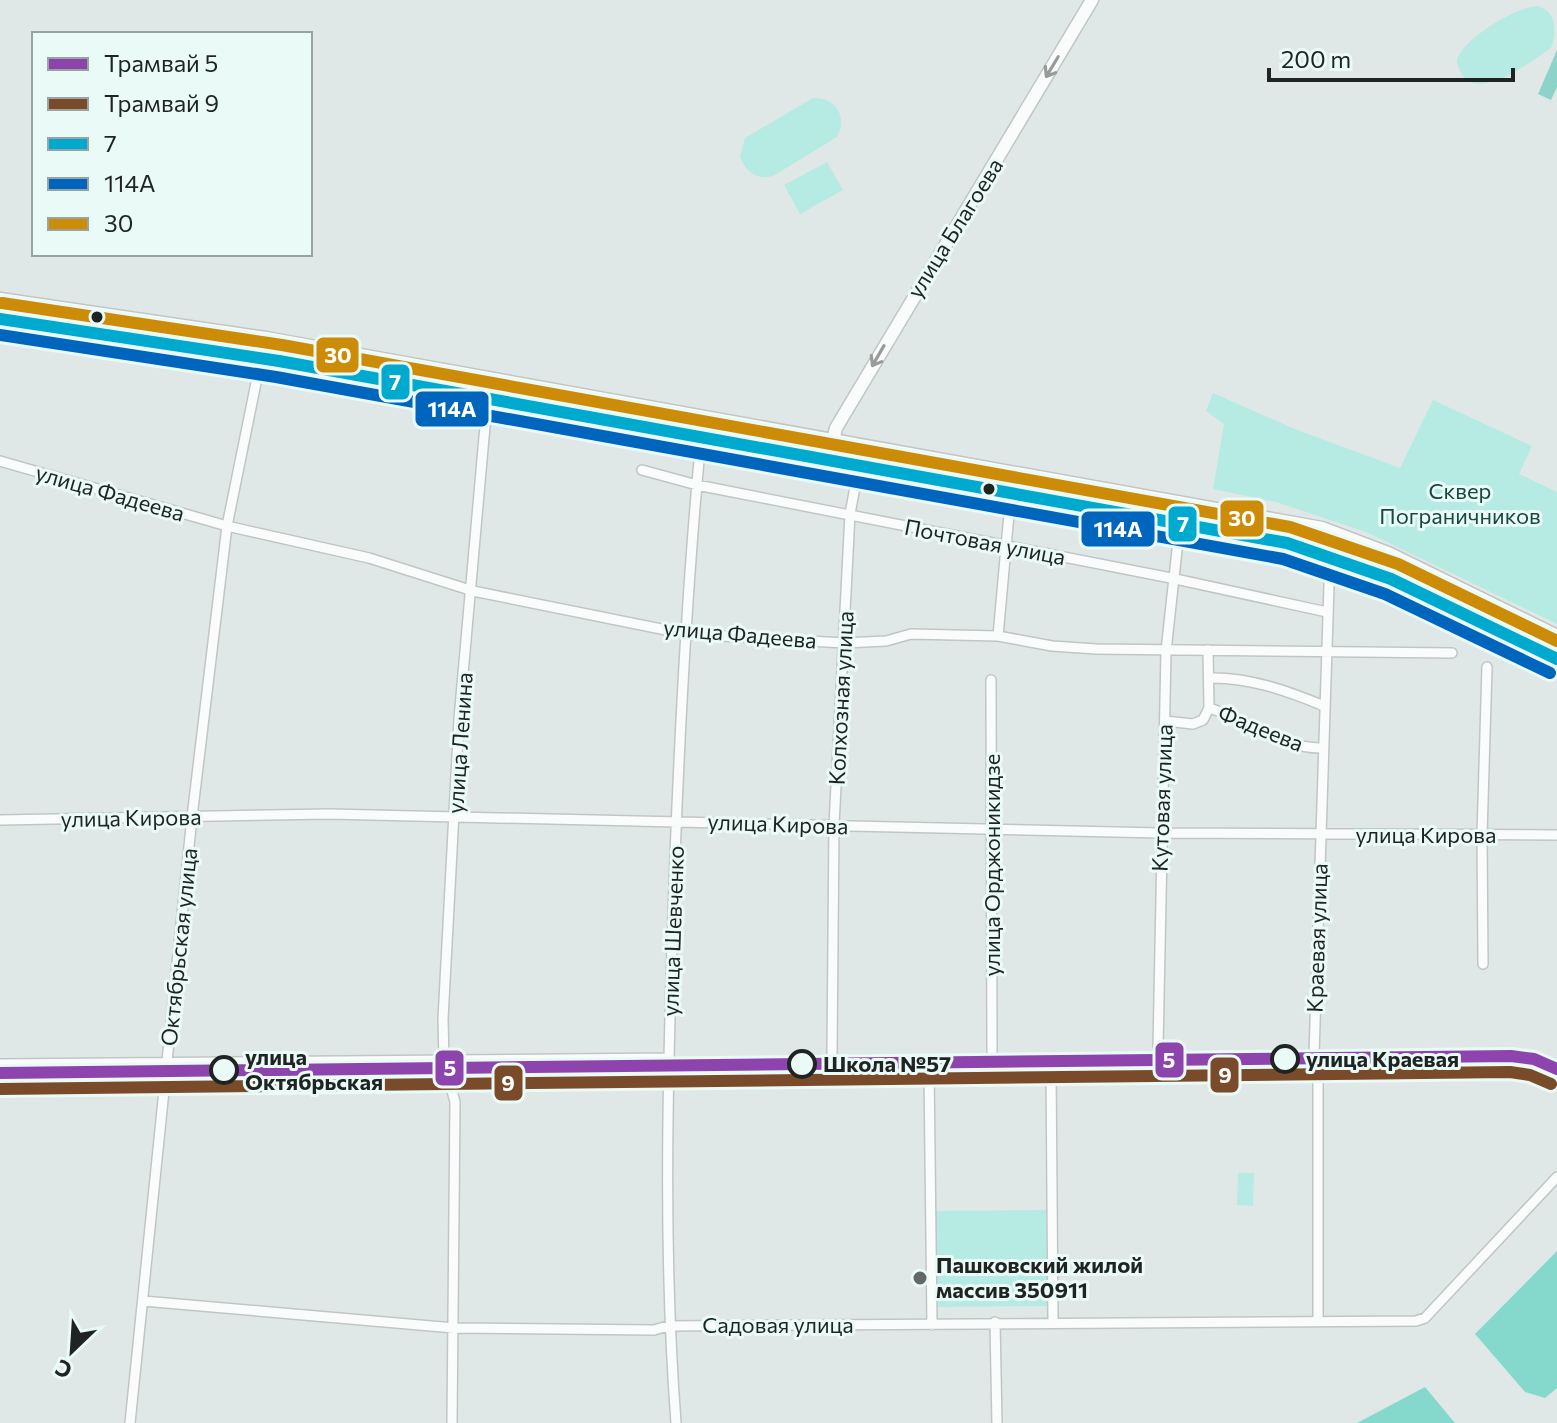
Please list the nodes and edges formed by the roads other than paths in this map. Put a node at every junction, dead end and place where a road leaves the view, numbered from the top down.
1 (1092, 0) edge
2 (0, 300) edge
3 (0, 319) edge
4 (257, 378) dead end
5 (603, 400) junction
6 (602, 420) junction
7 (485, 426) dead end
8 (701, 439) junction
9 (832, 439) junction
10 (0, 461) edge
11 (828, 461) junction
12 (642, 470) dead end
13 (697, 485) junction
14 (855, 487) dead end
15 (850, 514) junction
16 (1009, 514) dead end
17 (227, 526) junction
18 (1004, 547) junction
19 (1177, 550) dead end
20 (1330, 554) junction
21 (1171, 578) junction
22 (473, 591) junction
23 (1327, 612) junction
24 (686, 634) junction
25 (998, 636) junction
26 (1557, 637) edge
27 (844, 643) junction
28 (1208, 650) junction
29 (1166, 651) junction
30 (1326, 651) junction
31 (1452, 653) dead end
32 (1557, 659) edge
33 (1487, 667) dead end
34 (1209, 678) junction
35 (991, 680) dead end
36 (1324, 706) junction
37 (1209, 708) junction
38 (1165, 721) junction
39 (1322, 748) junction
40 (455, 816) junction
41 (192, 817) junction
42 (0, 820) edge
43 (676, 821) junction
44 (834, 825) junction
45 (992, 830) junction
46 (1160, 833) junction
47 (1482, 835) junction
48 (1557, 835) edge
49 (1320, 836) junction
50 (1483, 964) dead end
51 (1158, 1047) dead end
52 (992, 1051) dead end
53 (832, 1053) dead end
54 (669, 1058) junction
55 (444, 1060) junction
56 (168, 1063) junction
57 (0, 1064) edge
58 (1318, 1066) junction
59 (1051, 1068) junction
60 (929, 1069) junction
61 (447, 1072) junction
62 (669, 1072) junction
63 (166, 1077) junction
64 (0, 1079) edge
65 (1557, 1080) edge
66 (1557, 1177) edge
67 (143, 1301) junction
68 (1318, 1321) junction
69 (995, 1322) junction
70 (1053, 1322) junction
71 (932, 1325) junction
72 (668, 1326) junction
73 (454, 1328) junction
74 (130, 1423) edge
75 (452, 1423) edge
76 (676, 1423) edge
77 (997, 1423) edge

1 -> 9 street, улица Благоева
2 - 5 main road
3 - 6 main road
4 - 17 street, Октябрьская улица
5 - 6 main road
5 - 9 main road
6 - 8 main road
7 - 22 street, улица Ленина
8 - 11 main road
8 - 13 street, улица Шевченко
9 - 11 street, улица Благоева
9 - 26 main road
10 - 17 street, улица Фадеева
11 - 20 main road
12 - 13 street, Почтовая улица
13 - 15 street, Почтовая улица
13 - 24 street, улица Шевченко
14 - 15 street, Колхозная улица
15 - 18 street, Почтовая улица
15 - 27 street, Колхозная улица
16 - 18 street
17 - 22 street, улица Фадеева
17 - 41 street, Октябрьская улица
18 - 21 street, Почтовая улица
18 - 25 street
19 - 21 street, Кутовая улица
20 - 23 street, Краевая улица
20 - 32 main road
21 - 23 street, Почтовая улица
21 - 29 street, Кутовая улица
22 - 24 street, улица Фадеева
22 - 40 street, улица Ленина
23 - 30 street, Краевая улица
24 - 27 street, улица Фадеева
24 - 43 street, улица Шевченко
25 - 27 street, улица Фадеева
25 - 29 street, улица Фадеева
27 - 44 street, Колхозная улица
28 - 29 street, улица Фадеева
28 - 30 street, улица Фадеева
28 - 34 street, Фадеева
29 - 38 street, Кутовая улица
30 - 31 street, улица Фадеева
30 - 36 street, Краевая улица
33 - 47 street
34 - 36 street
34 - 37 street, Фадеева
35 - 45 street, улица Орджоникидзе
36 - 39 street, Краевая улица
37 - 38 street
37 - 39 street, Фадеева
38 - 46 street, Кутовая улица
39 - 49 street, Краевая улица
40 - 41 street, улица Кирова
40 - 43 street, улица Кирова
40 - 55 street, улица Ленина
41 - 42 street, улица Кирова
41 - 56 street, Октябрьская улица
43 - 44 street, улица Кирова
43 - 54 street, улица Шевченко
44 - 45 street, улица Кирова
44 - 53 street, Колхозная улица
45 - 46 street, улица Кирова
45 - 52 street, улица Орджоникидзе
46 - 49 street, улица Кирова
46 - 51 street, Кутовая улица
47 - 48 street, улица Кирова
47 - 49 street, улица Кирова
47 - 50 street
49 - 58 street, Краевая улица
54 - 55 street
54 - 62 street, улица Шевченко
55 - 56 street
56 - 57 street
56 - 63 street, Октябрьская улица
58 - 59 street
58 - 65 street
58 - 68 street, Краевая улица
59 - 60 street
59 - 70 street
60 - 62 street
60 - 71 street
61 - 62 street
61 - 63 street
61 - 73 street
62 - 72 street, улица Шевченко
63 - 64 street
63 - 67 street, Октябрьская улица
66 - 68 street, Садовая улица
67 - 73 street, Садовая улица
67 - 74 street, Октябрьская улица
68 - 70 street, Садовая улица
69 - 70 street, Садовая улица
69 - 71 street, Садовая улица
69 - 77 street
71 - 72 street, Садовая улица
72 - 73 street, Садовая улица
72 - 76 street, улица Шевченко
73 - 75 street

